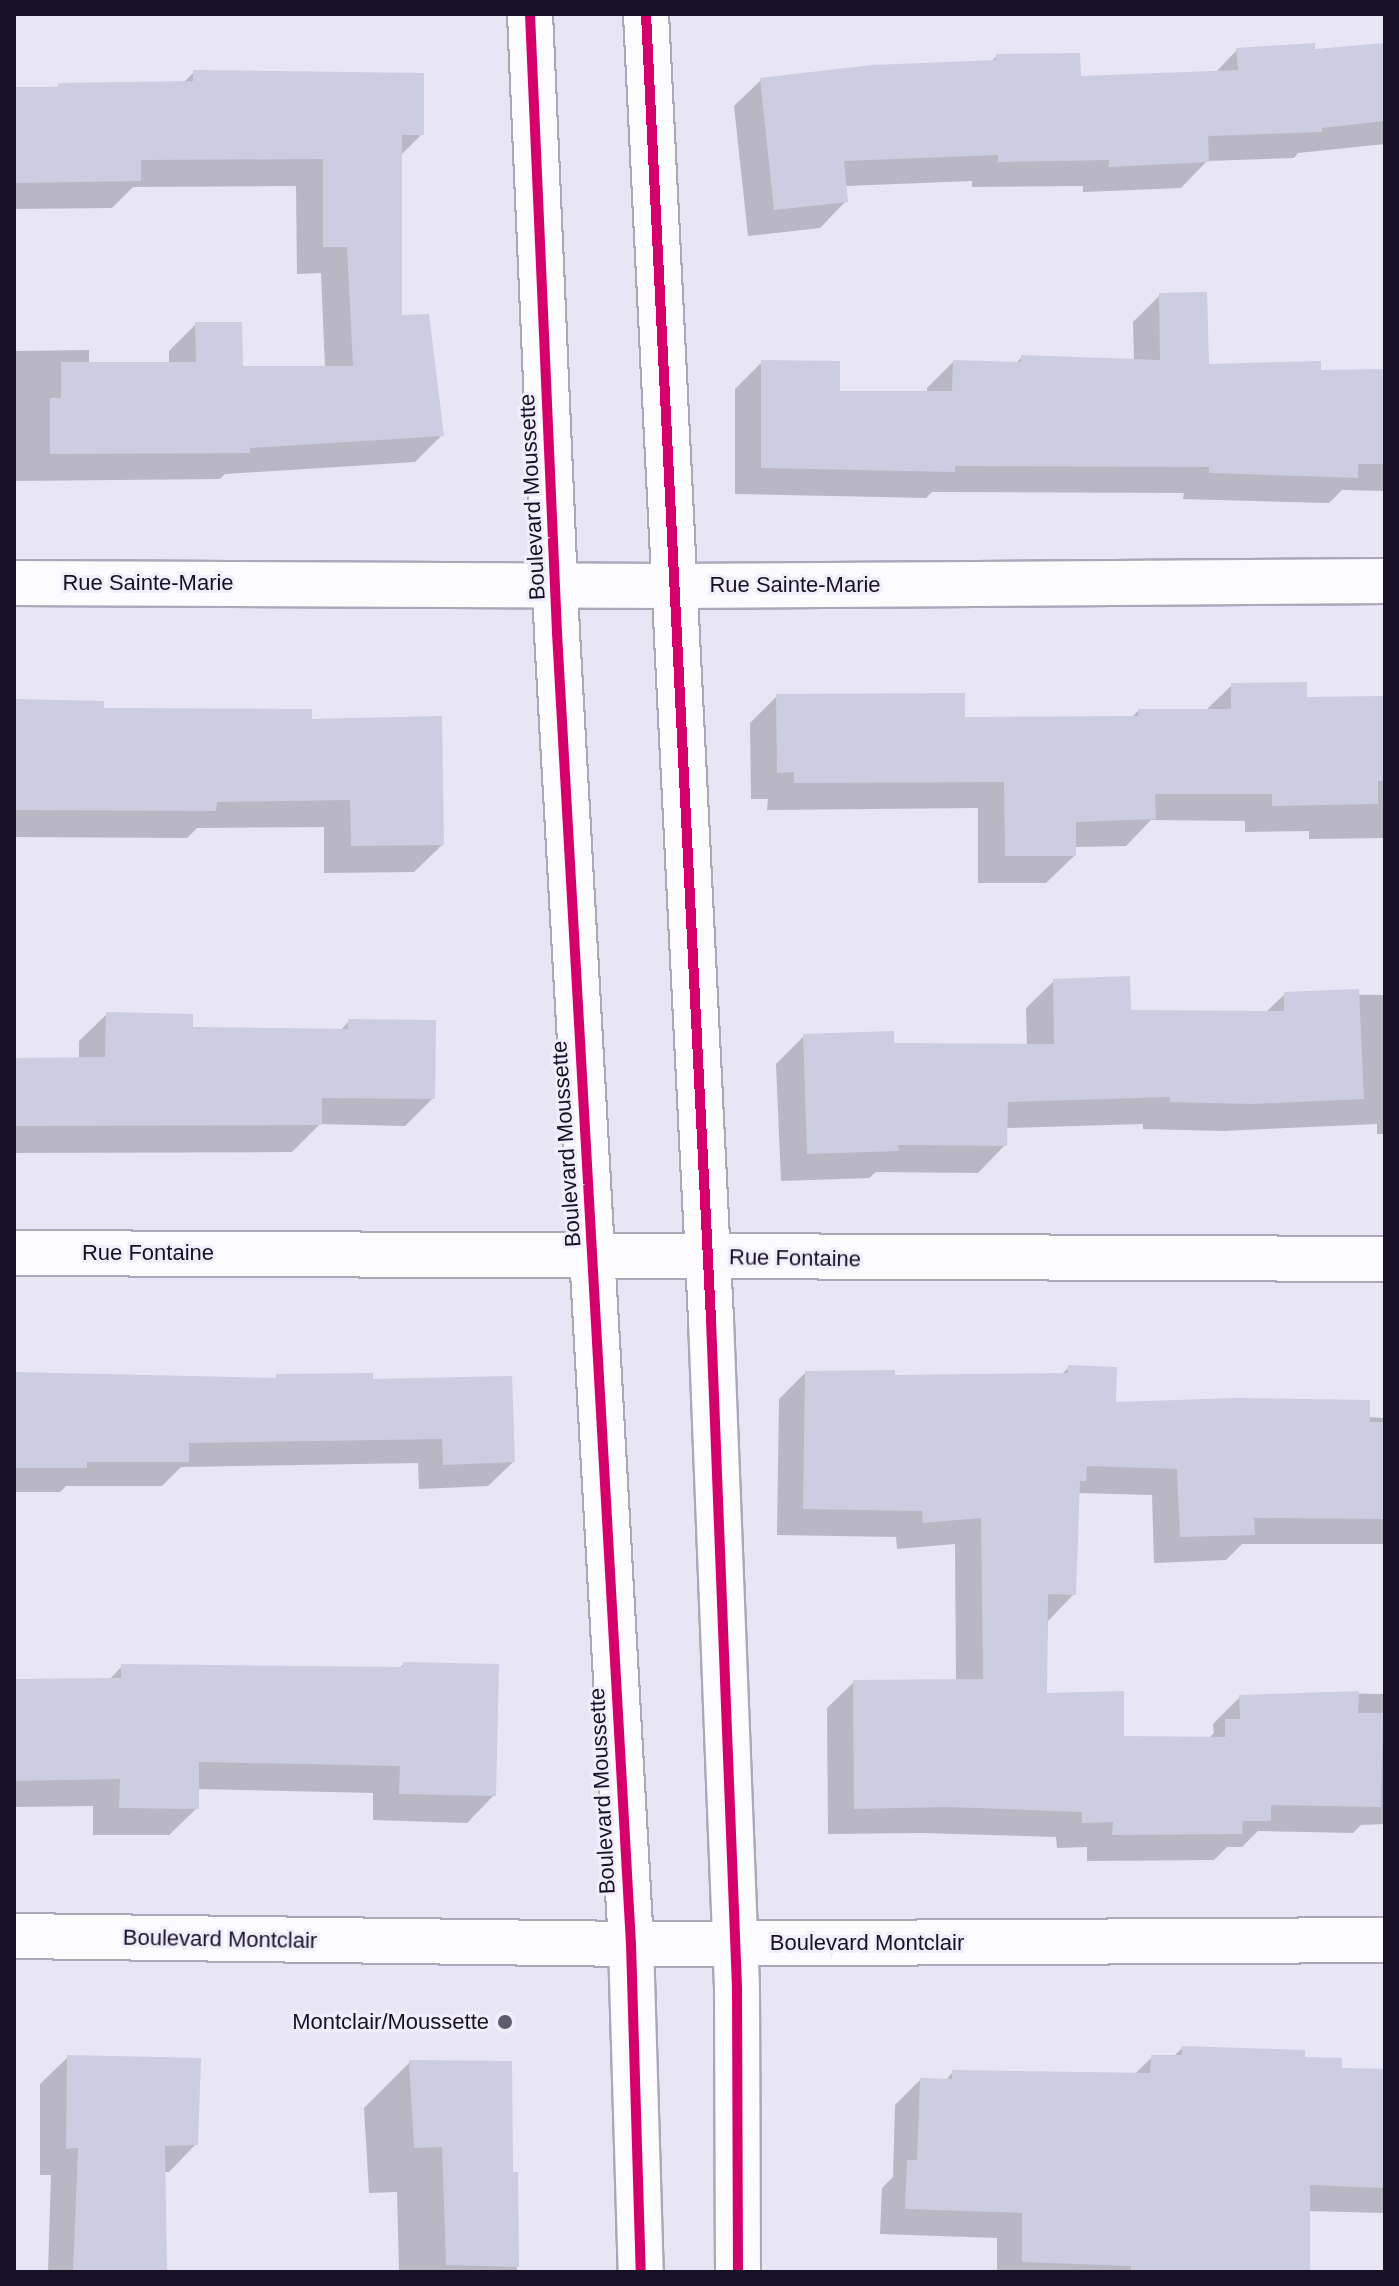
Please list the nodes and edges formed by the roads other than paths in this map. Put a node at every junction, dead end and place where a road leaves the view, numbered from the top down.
1 (530, 14) edge
2 (646, 14) edge
3 (1385, 581) edge
4 (14, 583) edge
5 (557, 585) junction
6 (674, 586) junction
7 (14, 1253) edge
8 (594, 1254) junction
9 (709, 1257) junction
10 (1385, 1259) edge
11 (14, 1936) edge
12 (1385, 1940) edge
13 (631, 1944) junction
14 (736, 1944) junction
15 (641, 2272) edge
16 (738, 2272) edge

1 - 5 street, Boulevard Moussette
2 - 6 street
3 - 6 street, Rue Sainte-Marie
4 - 5 street, Rue Sainte-Marie
5 - 6 street, Rue Sainte-Marie
5 - 8 street, Boulevard Moussette
6 - 9 street
7 - 8 street, Rue Fontaine
8 - 9 street, Rue Fontaine
8 - 13 street, Boulevard Moussette
9 - 10 street, Rue Fontaine
9 - 14 street
11 - 13 street, Boulevard Montclair
12 - 14 street, Boulevard Montclair
13 - 14 street, Boulevard Montclair
13 - 15 street, Boulevard Moussette
14 - 16 street

